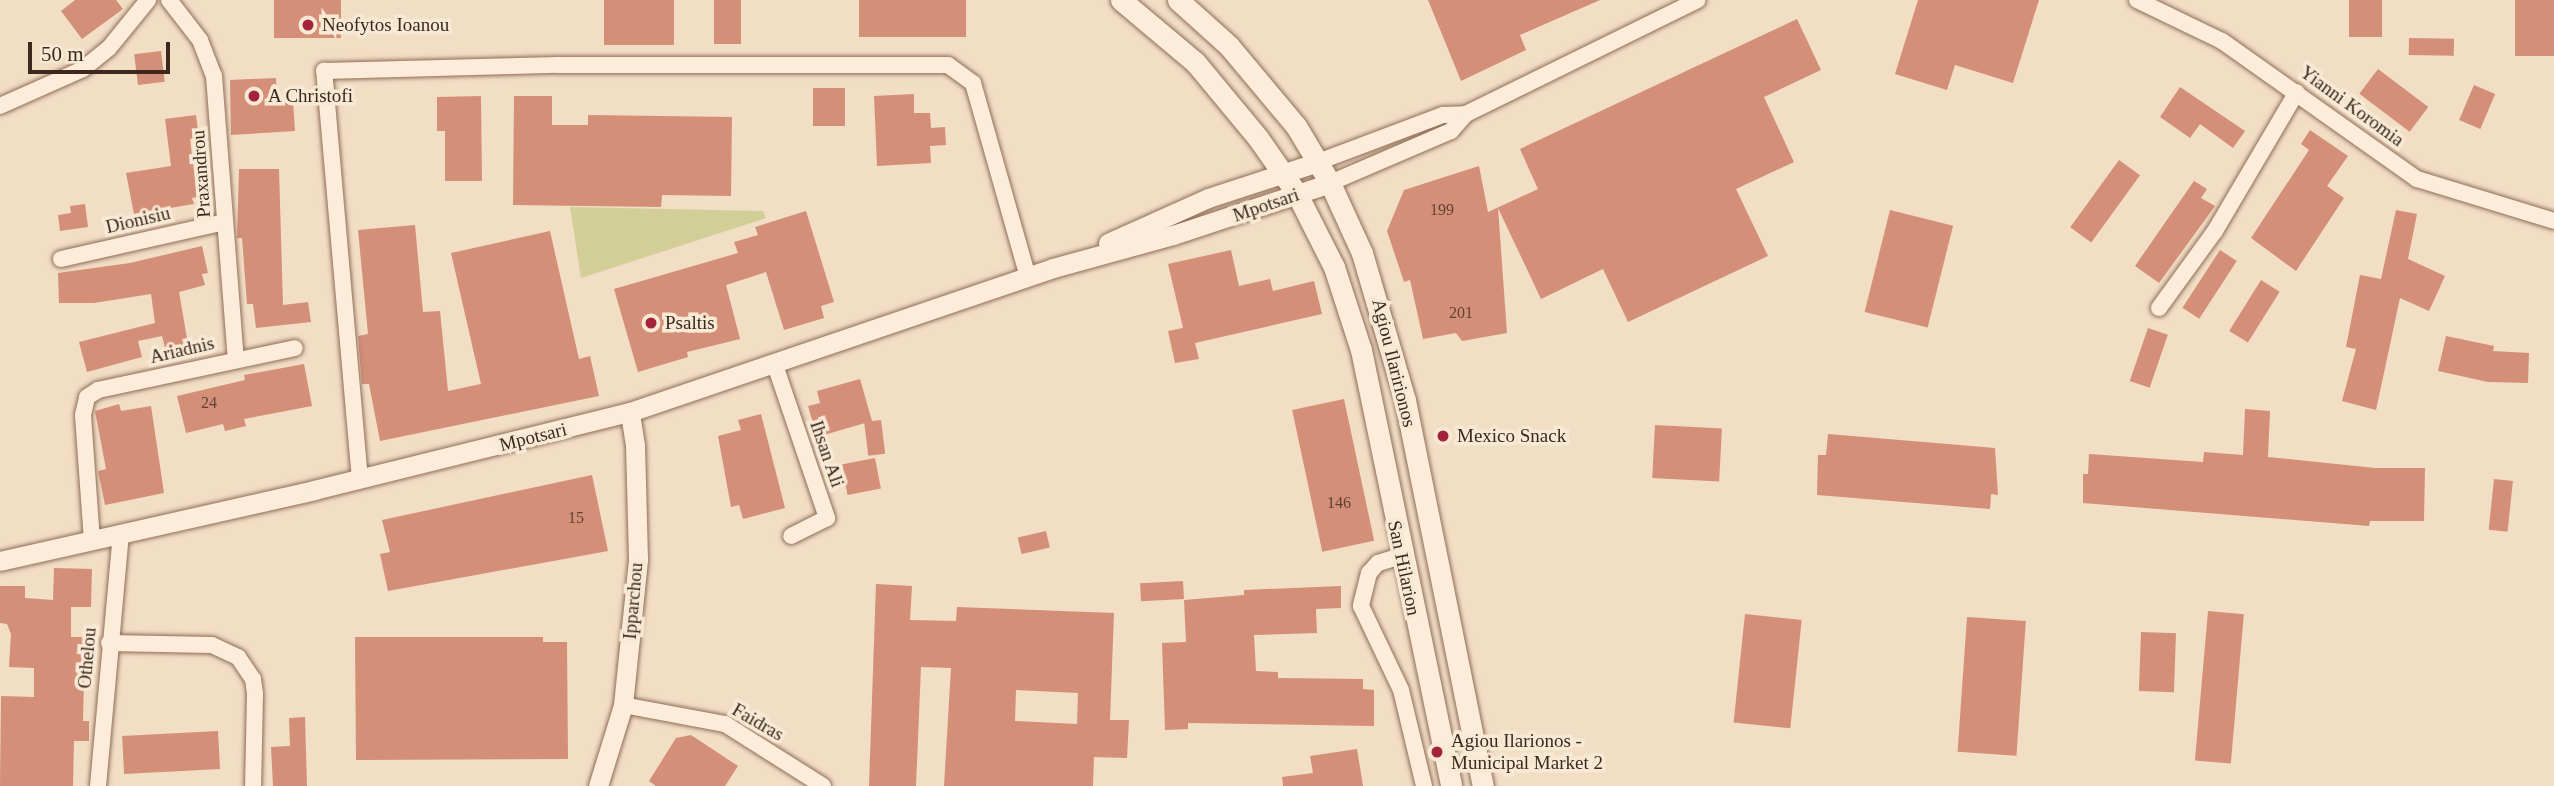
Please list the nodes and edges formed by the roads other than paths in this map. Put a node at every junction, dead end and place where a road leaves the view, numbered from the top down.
1 (148, 0) edge
2 (169, 0) edge
3 (1121, 0) edge
4 (1178, 0) edge
5 (1698, 0) edge
6 (2137, 0) edge
7 (2297, 92) junction
8 (0, 106) edge
9 (1466, 114) junction
10 (1318, 162) junction
11 (1283, 173) junction
12 (1330, 183) junction
13 (1297, 194) junction
14 (2554, 221) edge
15 (225, 222) junction
16 (61, 259) dead end
17 (1053, 268) junction
18 (1028, 277) junction
19 (2159, 308) dead end
20 (295, 348) dead end
21 (236, 359) junction
22 (775, 365) junction
23 (1373, 407) joint
24 (630, 412) junction
25 (360, 480) junction
26 (121, 535) junction
27 (791, 536) dead end
28 (92, 541) junction
29 (1401, 556) junction
30 (0, 561) edge
31 (109, 643) junction
32 (623, 705) junction
33 (98, 786) edge
34 (253, 786) edge
35 (598, 786) edge
36 (823, 786) edge
37 (1424, 786) edge
38 (1451, 786) edge
39 (1483, 786) edge

1 - 8 street
2 - 15 street, Praxandrou
3 - 11 main road, Agiou Ilaririonos
4 - 10 main road, Agiou Ilaririonos
5 - 9 street, Mpotsari
6 - 7 street, Yianni Koromia
7 - 14 street, Yianni Koromia
7 - 19 street
9 - 10 street, Mpotsari
9 - 12 street, Mpotsari
10 - 11 street, Mpotsari
10 - 12 main road, Agiou Ilaririonos
11 - 13 main road, Agiou Ilaririonos
11 - 17 street, Mpotsari
12 - 13 street, Mpotsari
12 - 39 main road, Agiou Ilaririonos
13 - 17 street, Mpotsari
13 - 23 main road, Agiou Ilaririonos
15 - 16 street, Dionisiu
15 - 21 street, Praxandrou
17 - 18 street, Mpotsari
18 - 22 street, Mpotsari
18 - 25 street
20 - 21 street, Ariadnis
21 - 28 street, Ariadnis
22 - 24 street, Mpotsari
22 - 27 street, Ihsan Ali
23 - 29 main road, San Hilarion
24 - 25 street, Mpotsari
24 - 32 street, Ipparchou
25 - 26 street, Mpotsari
26 - 28 street, Mpotsari
26 - 31 street, Othelou
28 - 30 street, Mpotsari
29 - 37 street
29 - 38 main road, San Hilarion
31 - 33 street, Othelou
31 - 34 street
32 - 35 street, Ipparchou
32 - 36 street, Faidras

